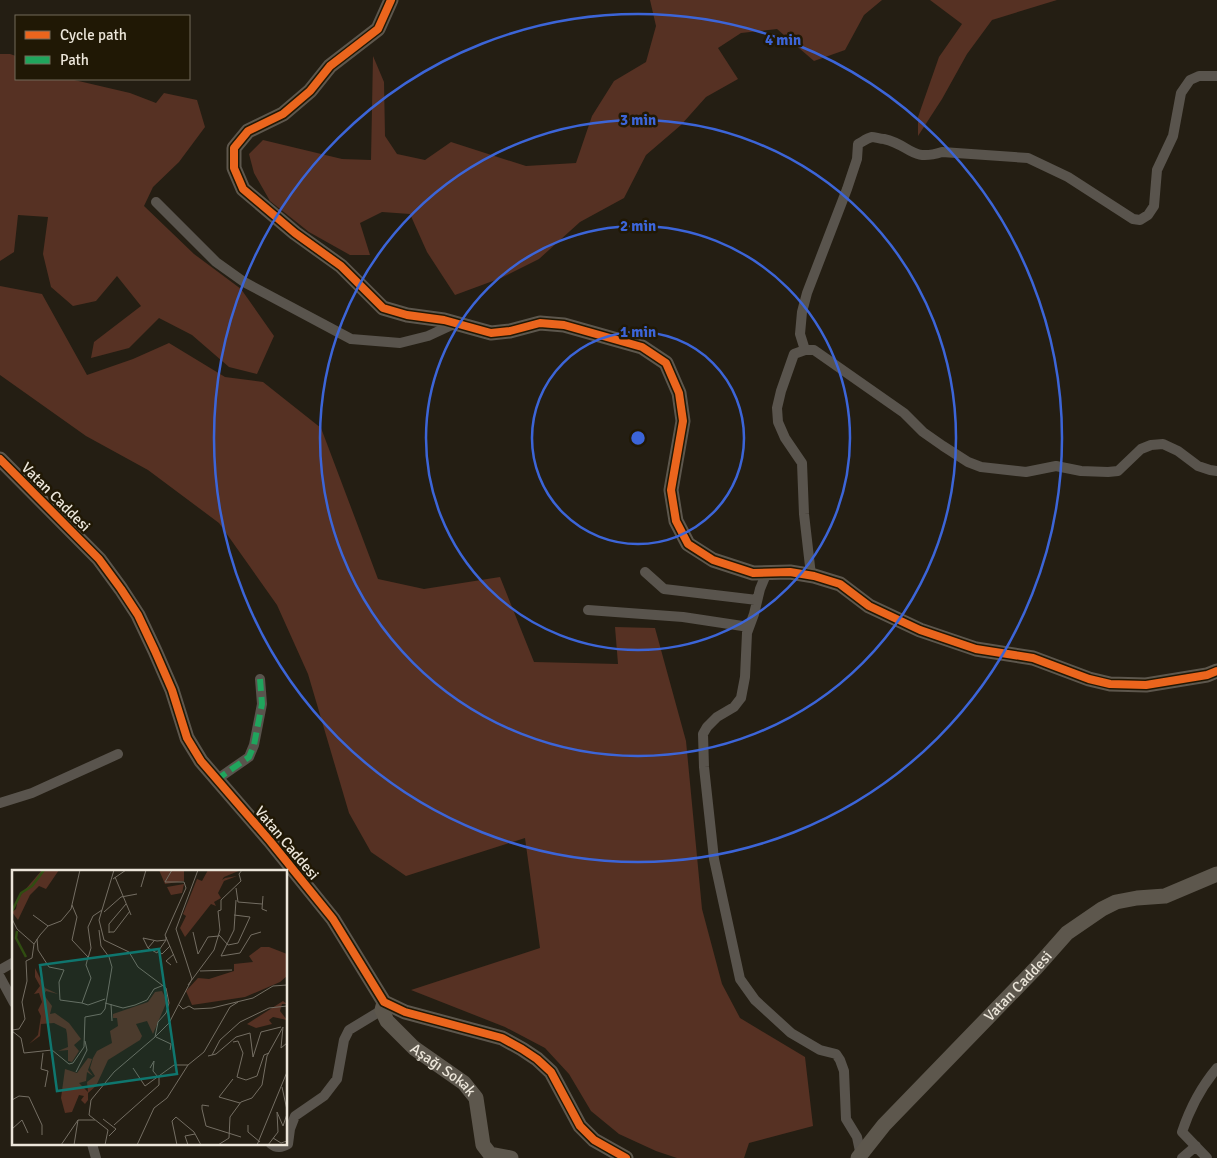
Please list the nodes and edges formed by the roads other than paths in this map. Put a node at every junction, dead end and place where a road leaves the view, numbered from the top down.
1 (391, 0) edge
2 (1217, 76) edge
3 (156, 202) dead end
4 (456, 323) junction
5 (805, 350) junction
6 (0, 459) edge
7 (1217, 471) edge
8 (645, 572) dead end
9 (767, 572) junction
10 (811, 575) junction
11 (757, 600) junction
12 (588, 610) dead end
13 (749, 627) junction
14 (1217, 671) edge
15 (260, 679) dead end
16 (118, 754) dead end
17 (216, 780) junction
18 (0, 803) edge
19 (1217, 874) edge
20 (12, 963) edge
21 (0, 970) edge
22 (1, 982) edge
23 (12, 1000) edge
24 (383, 1006) junction
25 (1217, 1068) edge
26 (288, 1144) edge
27 (274, 1146) edge
28 (1196, 1146) junction
29 (282, 1147) joint
30 (859, 1157) edge
31 (276, 1158) edge
32 (512, 1158) edge
33 (626, 1158) edge
34 (1182, 1158) edge
35 (1207, 1158) edge

1 - 4 street
2 - 5 street
3 - 4 street
4 - 9 street
5 - 7 street
5 - 10 street
6 - 17 street, Vatan Caddesi
8 - 11 street
9 - 10 street
9 - 11 street
10 - 14 street
11 - 13 street
12 - 13 street
13 - 30 street
15 - 17 street
16 - 18 street
17 - 24 street, Vatan Caddesi
19 - 30 street, Vatan Caddesi
20 - 21 street
22 - 23 street
24 - 26 street
24 - 32 street, Aşağı Sokak
24 - 33 street
25 - 28 street
27 - 29 street
28 - 34 street
28 - 35 street
29 - 31 street

